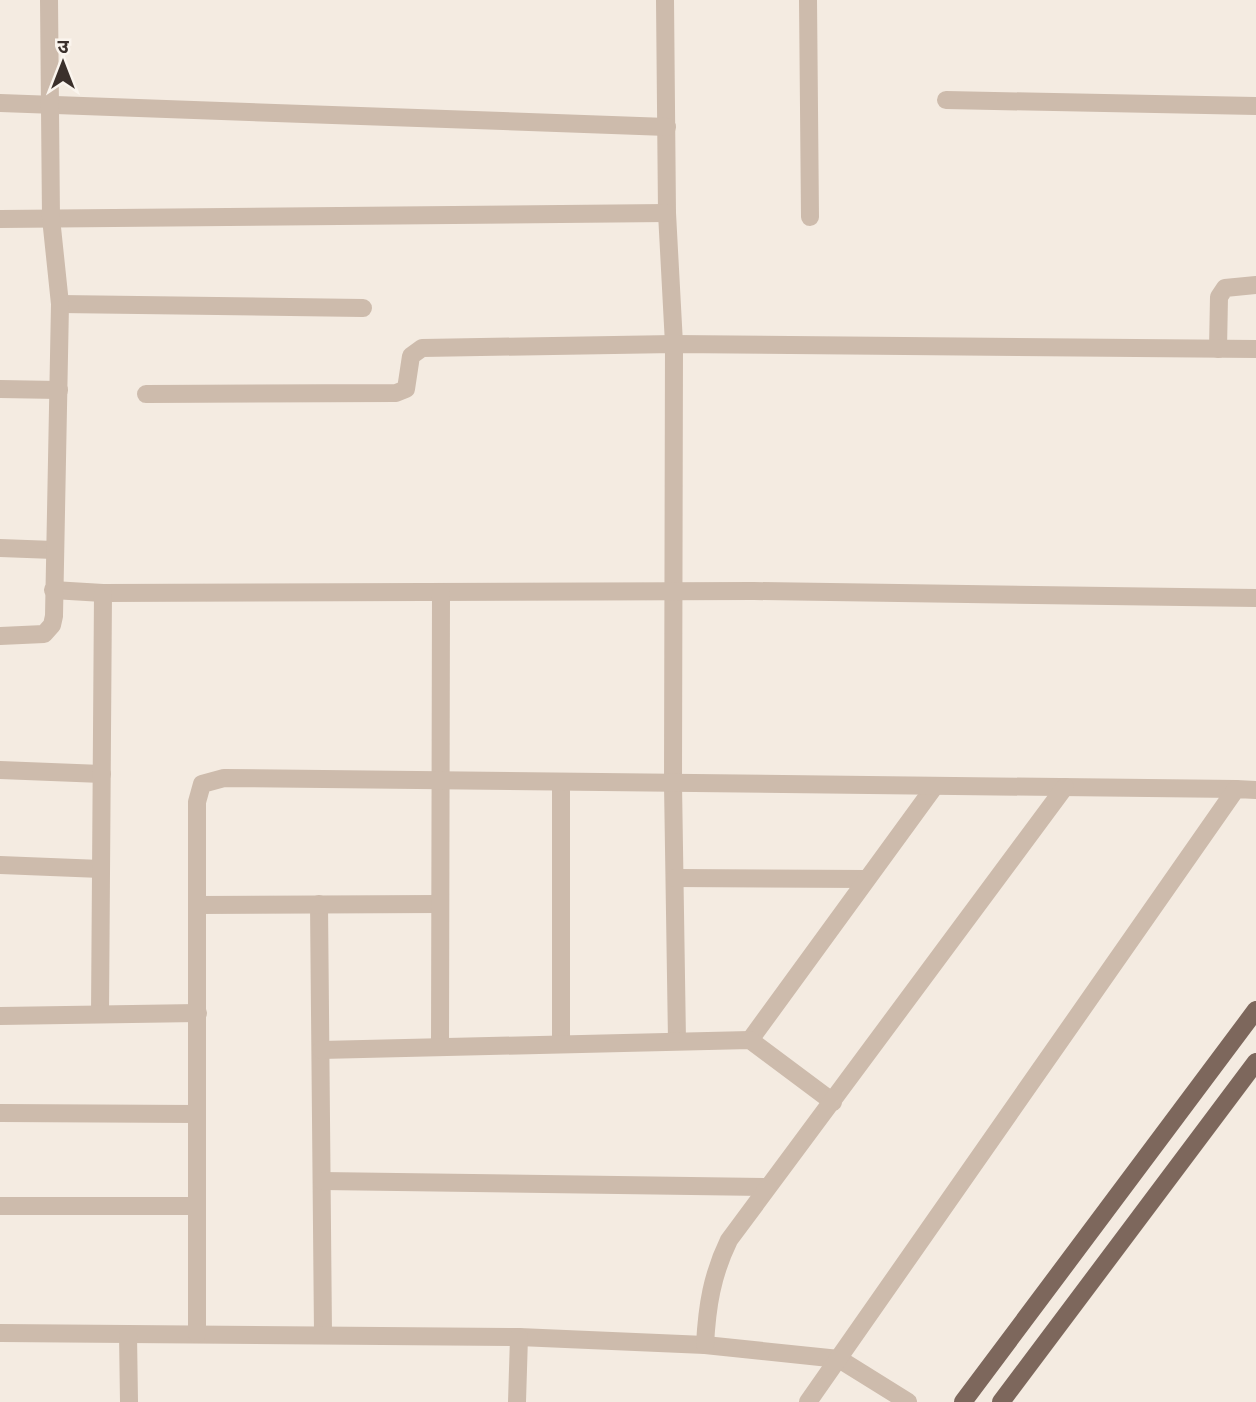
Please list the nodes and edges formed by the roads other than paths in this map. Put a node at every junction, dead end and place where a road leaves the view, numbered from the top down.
1 (49, 0) edge
2 (665, 0) edge
3 (808, 0) edge
4 (946, 100) dead end
5 (0, 103) edge
6 (50, 105) junction
7 (1256, 106) edge
8 (667, 127) junction
9 (667, 213) junction
10 (810, 216) dead end
11 (51, 218) junction
12 (0, 219) edge
13 (1256, 285) edge
14 (60, 304) junction
15 (363, 308) dead end
16 (674, 344) junction
17 (1218, 349) junction
18 (1256, 349) edge
19 (0, 389) edge
20 (59, 390) junction
21 (146, 394) dead end
22 (0, 548) edge
23 (54, 550) junction
24 (53, 590) junction
25 (441, 592) junction
26 (676, 592) junction
27 (103, 593) junction
28 (1256, 598) edge
29 (0, 636) edge
30 (0, 770) edge
31 (102, 774) junction
32 (439, 782) junction
33 (561, 783) junction
34 (673, 784) junction
35 (935, 786) junction
36 (1065, 787) junction
37 (1236, 789) junction
38 (1256, 790) edge
39 (0, 865) edge
40 (101, 869) junction
41 (675, 878) junction
42 (865, 879) junction
43 (319, 904) junction
44 (440, 904) junction
45 (198, 905) junction
46 (1256, 1010) edge
47 (198, 1013) junction
48 (100, 1014) junction
49 (0, 1016) edge
50 (750, 1040) junction
51 (677, 1041) junction
52 (561, 1044) junction
53 (440, 1047) junction
54 (321, 1050) junction
55 (1256, 1062) edge
56 (833, 1102) junction
57 (0, 1113) edge
58 (197, 1114) junction
59 (322, 1181) junction
60 (768, 1187) junction
61 (0, 1206) edge
62 (197, 1206) junction
63 (0, 1333) edge
64 (128, 1334) junction
65 (197, 1334) junction
66 (323, 1334) junction
67 (519, 1337) junction
68 (705, 1345) junction
69 (839, 1359) junction
70 (129, 1402) edge
71 (517, 1402) edge
72 (808, 1402) edge
73 (908, 1402) edge
74 (963, 1402) edge
75 (1001, 1402) edge

1 - 6 street
2 - 8 street
3 - 10 street
4 - 7 street
5 - 6 street
6 - 8 street
6 - 11 street
8 - 9 street
9 - 11 street
9 - 16 street
11 - 12 street
11 - 14 street
13 - 17 street
14 - 15 street
14 - 20 street
16 - 17 street
16 - 21 street
16 - 26 street
17 - 18 street
19 - 20 street
20 - 23 street
22 - 23 street
23 - 24 street
24 - 27 street
24 - 29 street
25 - 26 street
25 - 27 street
25 - 32 street
26 - 28 street
26 - 34 street
27 - 31 street
30 - 31 street
31 - 40 street
32 - 33 street
32 - 44 street
32 - 45 street
33 - 34 street
33 - 52 street
34 - 35 street
34 - 41 street
35 - 36 street
35 - 42 street
36 - 37 street
36 - 56 street
37 - 38 street
37 - 69 street
39 - 40 street
40 - 48 street
41 - 42 street
41 - 51 street
42 - 50 street
43 - 44 street
43 - 45 street
43 - 54 street
44 - 53 street
45 - 47 street
46 - 74 main road
47 - 48 street
47 - 58 street
48 - 49 street
50 - 51 street
50 - 56 street
51 - 52 street
52 - 53 street
53 - 54 street
54 - 59 street
55 - 75 main road
56 - 60 street
57 - 58 street
58 - 62 street
59 - 60 street
59 - 66 street
60 - 68 street
61 - 62 street
62 - 65 street
63 - 64 street
64 - 65 street
64 - 70 street
65 - 66 street
66 - 67 street
67 - 68 street
67 - 71 street
68 - 69 street
69 - 72 street
69 - 73 street

